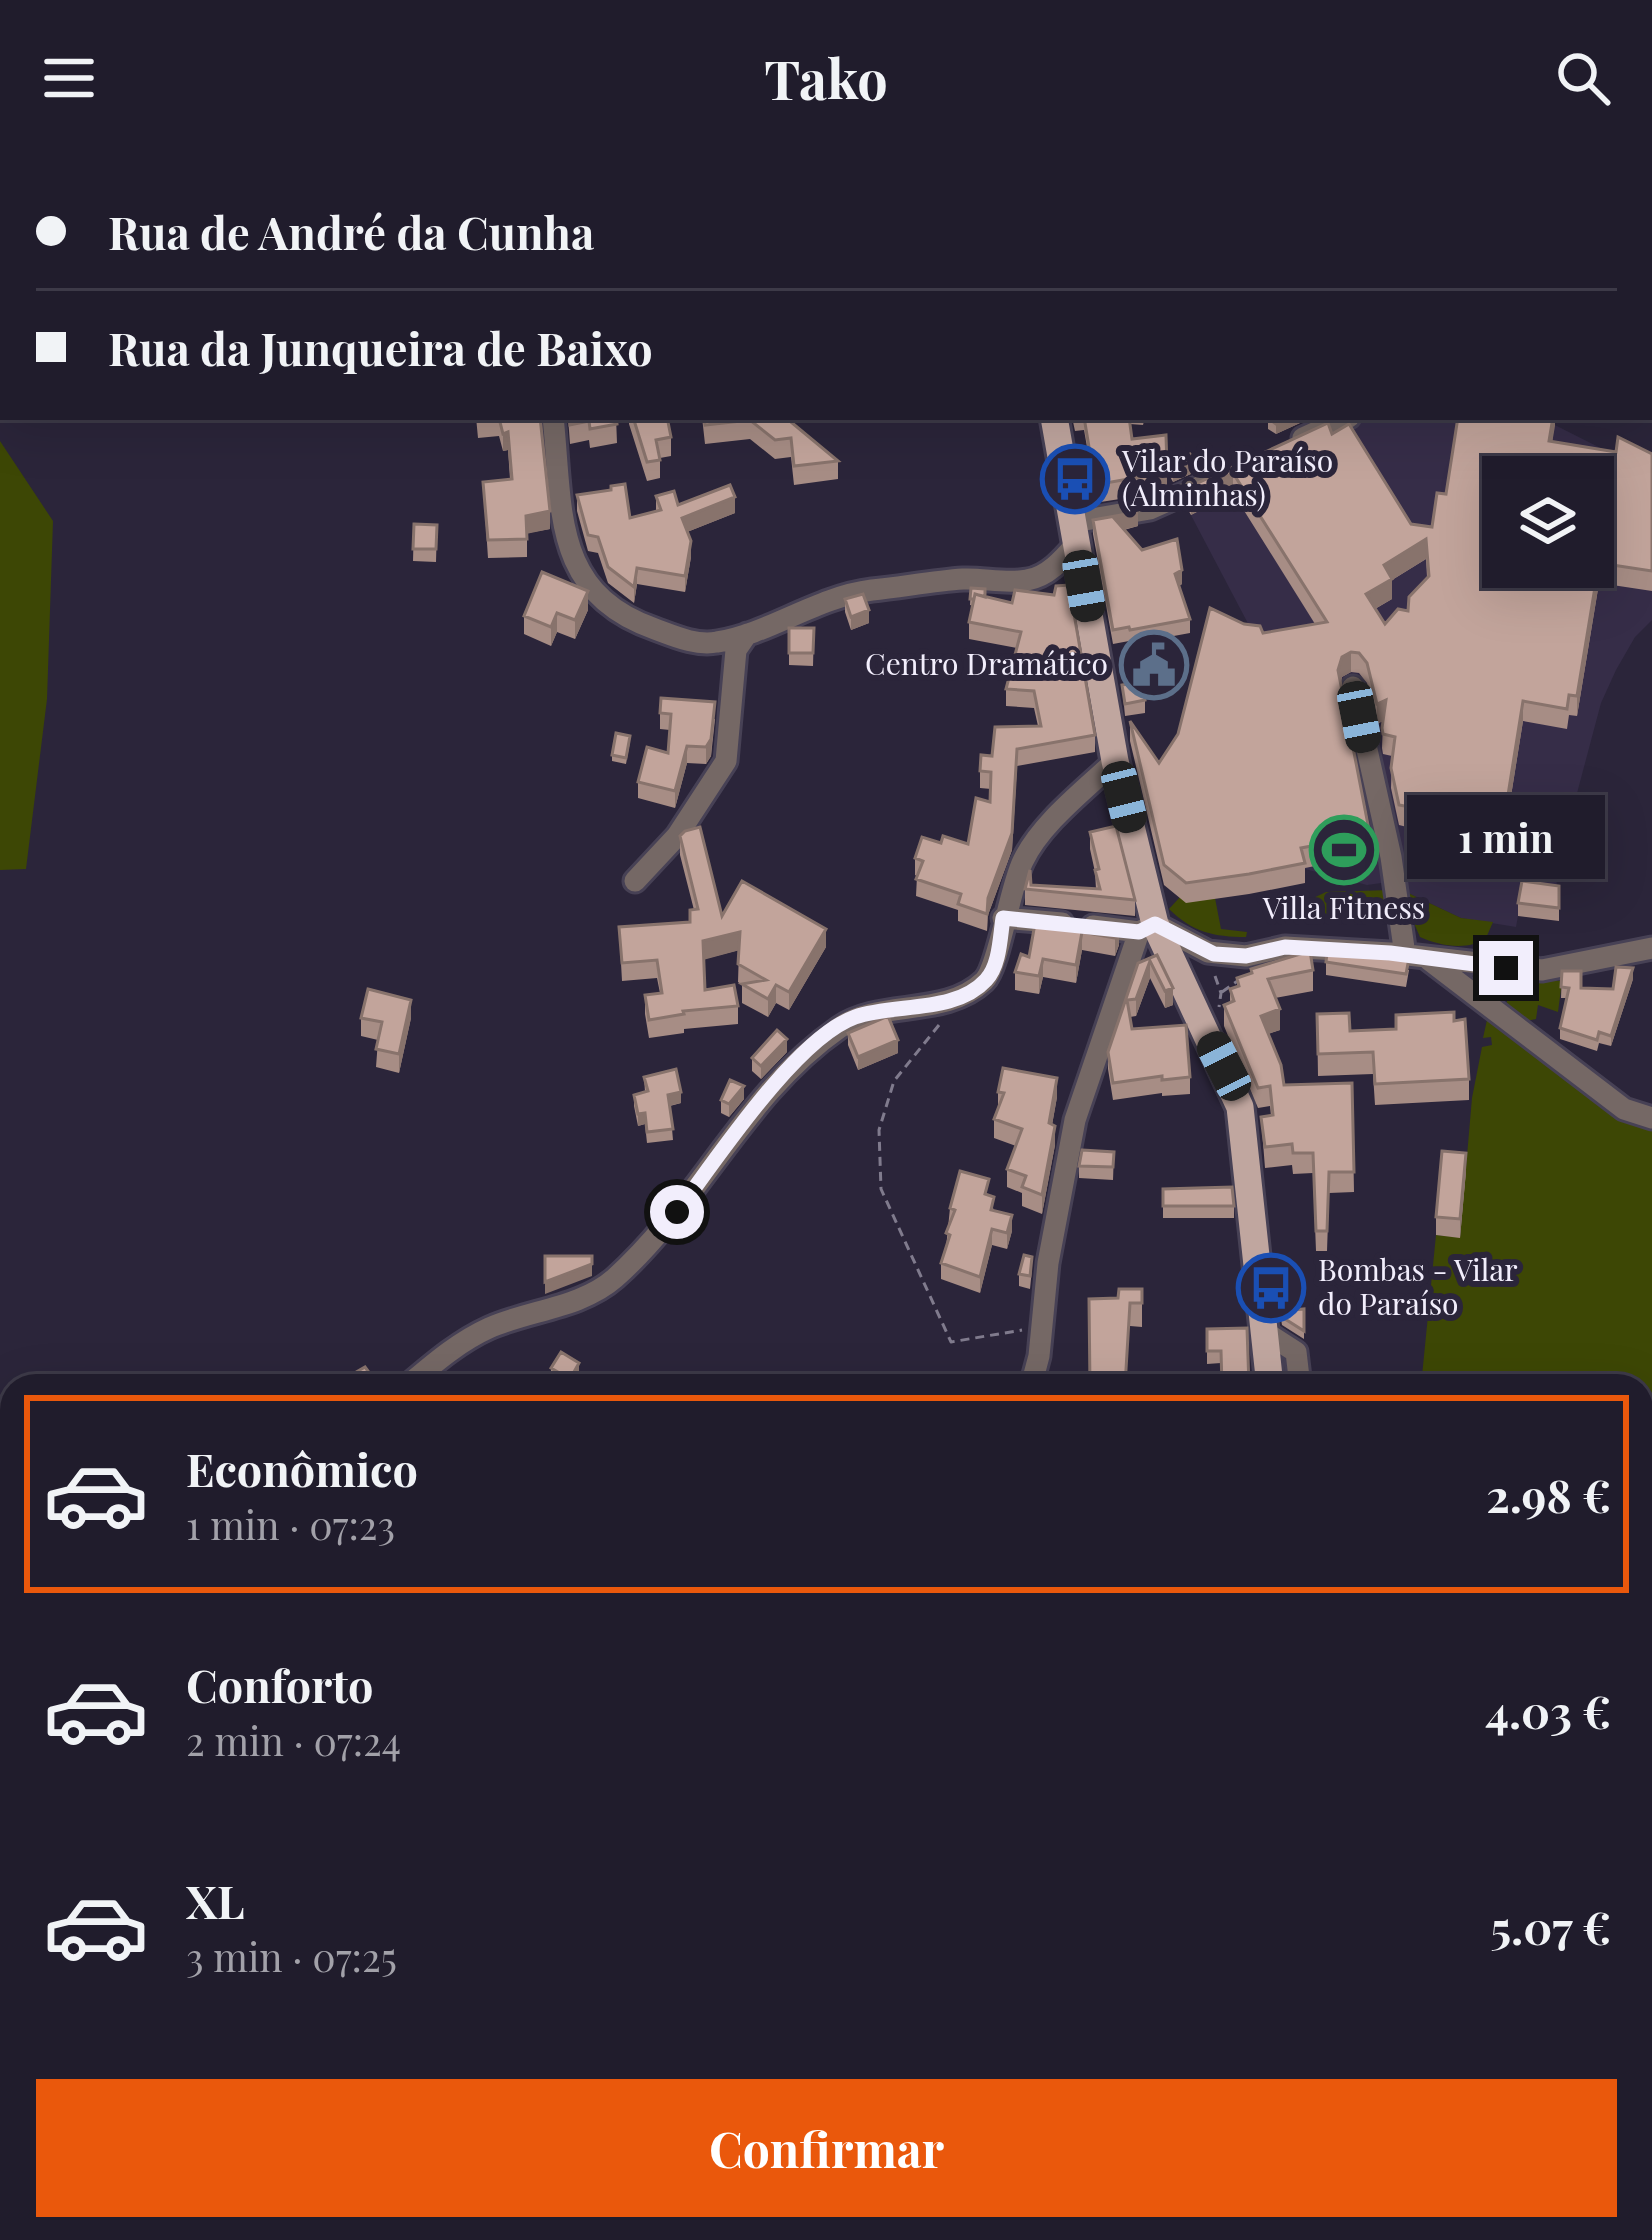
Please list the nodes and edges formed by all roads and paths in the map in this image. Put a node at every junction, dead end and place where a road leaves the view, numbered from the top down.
1 (553, 420) edge
2 (1055, 420) edge
3 (1342, 420) edge
4 (1282, 447) edge
5 (1232, 470) edge
6 (1076, 532) junction
7 (746, 634) junction
8 (1353, 686) dead end
9 (1115, 761) junction
10 (635, 881) dead end
11 (1003, 918) junction
12 (1147, 928) junction
13 (1652, 948) edge
14 (1405, 955) junction
15 (1429, 960) junction
16 (1506, 968) junction
17 (1247, 974) edge
18 (1221, 993) dead end
19 (963, 995) junction
20 (1487, 1002) junction
21 (1652, 1118) edge
22 (1042, 1327) junction
23 (1265, 1332) junction
24 (421, 1374) edge
25 (1033, 1374) edge
26 (1269, 1374) edge
27 (1299, 1374) edge

1 - 7 street
2 - 6 main road
3 - 4 street
5 - 6 street
6 - 7 street
6 - 9 main road
7 - 10 street
8 - 14 street
9 - 11 street
9 - 12 main road
11 - 12 street
11 - 19 street
12 - 14 street
12 - 22 street
12 - 23 main road
13 - 16 street
14 - 15 street
15 - 16 street
15 - 20 street
16 - 20 street
17 - 18 path
19 - 22 path
19 - 24 street
20 - 21 street
22 - 25 street
23 - 26 main road
23 - 27 street

